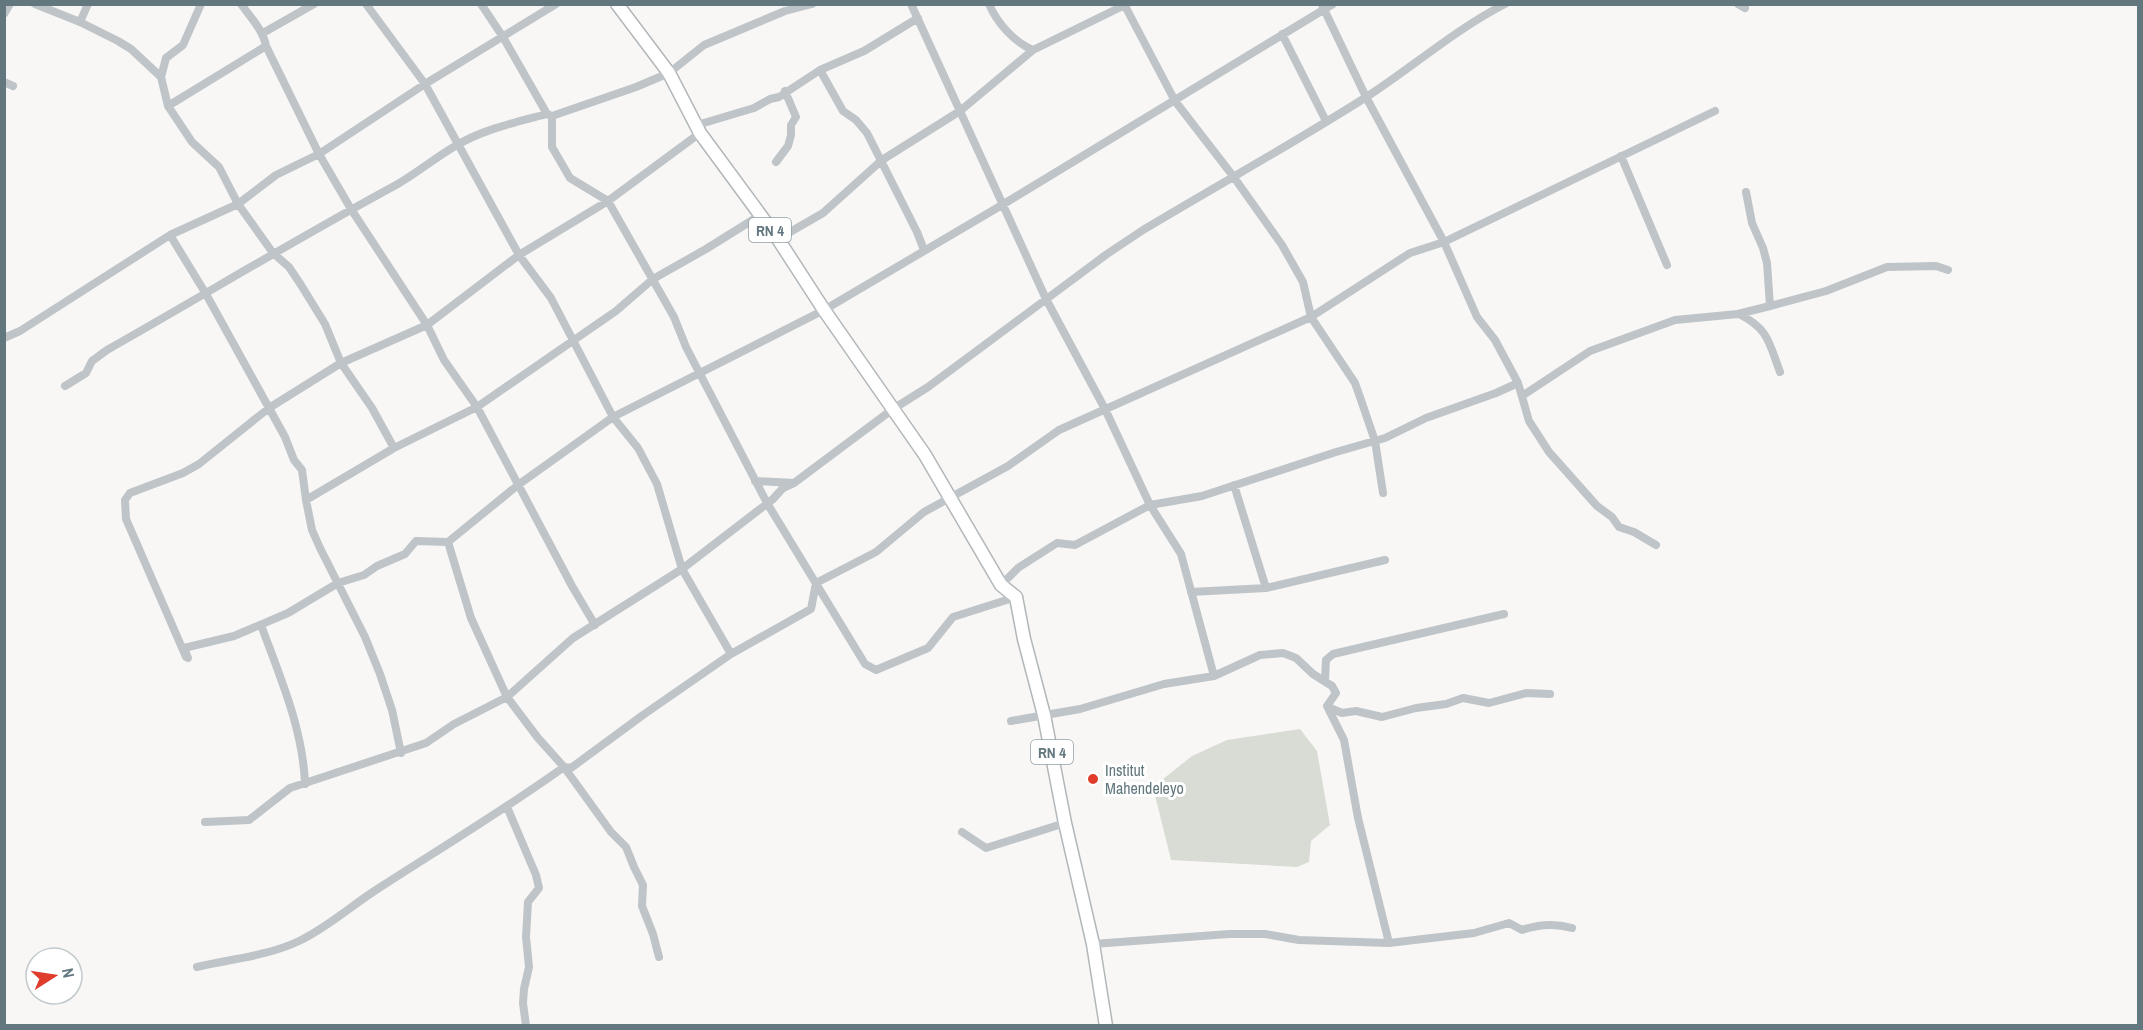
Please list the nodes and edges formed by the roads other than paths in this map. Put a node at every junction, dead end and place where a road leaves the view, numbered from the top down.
1 (9, 4) edge
2 (35, 4) edge
3 (88, 4) edge
4 (201, 4) edge
5 (241, 4) edge
6 (314, 4) edge
7 (366, 4) edge
8 (482, 4) edge
9 (556, 4) edge
10 (617, 4) edge
11 (812, 4) edge
12 (911, 4) edge
13 (989, 4) edge
14 (1333, 4) edge
15 (1505, 4) edge
16 (1125, 5) edge
17 (1323, 7) edge
18 (4, 14) edge
19 (918, 18) junction
20 (80, 22) junction
21 (263, 33) junction
22 (1282, 34) junction
23 (503, 37) junction
24 (266, 46) junction
25 (1033, 50) junction
26 (820, 70) junction
27 (669, 73) junction
28 (161, 77) junction
29 (425, 84) junction
30 (785, 91) junction
31 (1366, 97) junction
32 (1175, 101) junction
33 (168, 106) junction
34 (960, 111) junction
35 (1715, 111) dead end
36 (549, 115) junction
37 (1326, 121) junction
38 (699, 129) junction
39 (458, 144) junction
40 (319, 154) junction
41 (1621, 156) junction
42 (882, 160) junction
43 (776, 162) dead end
44 (1233, 176) junction
45 (1746, 192) dead end
46 (608, 201) junction
47 (237, 204) junction
48 (1002, 205) junction
49 (351, 209) junction
50 (759, 216) junction
51 (170, 235) junction
52 (778, 239) junction
53 (1444, 242) junction
54 (924, 250) junction
55 (273, 253) junction
56 (519, 255) junction
57 (1667, 265) dead end
58 (1948, 270) dead end
59 (653, 279) junction
60 (206, 294) junction
61 (1046, 299) junction
62 (1770, 306) junction
63 (824, 310) junction
64 (1738, 314) junction
65 (1311, 317) junction
66 (427, 325) junction
67 (4, 338) edge
68 (573, 341) junction
69 (341, 363) junction
70 (1780, 372) dead end
71 (701, 374) junction
72 (1518, 383) junction
73 (65, 386) dead end
74 (1522, 396) junction
75 (477, 407) junction
76 (268, 408) junction
77 (893, 409) junction
78 (1105, 409) junction
79 (613, 417) junction
80 (1375, 441) junction
81 (394, 448) junction
82 (755, 481) junction
83 (794, 483) junction
84 (518, 485) junction
85 (1234, 485) junction
86 (1383, 493) dead end
87 (951, 498) junction
88 (306, 500) junction
89 (767, 503) junction
90 (1150, 505) junction
91 (448, 542) junction
92 (1656, 545) dead end
93 (1385, 560) dead end
94 (682, 569) junction
95 (338, 583) junction
96 (816, 583) junction
97 (1001, 585) junction
98 (1266, 588) junction
99 (1191, 592) junction
100 (1016, 597) junction
101 (1503, 614) dead end
102 (261, 625) junction
103 (595, 625) junction
104 (731, 654) junction
105 (1214, 676) junction
106 (1324, 680) junction
107 (1550, 694) dead end
108 (507, 697) junction
109 (1327, 706) junction
110 (1044, 715) junction
111 (1011, 721) dead end
112 (401, 753) junction
113 (564, 767) junction
114 (305, 784) junction
115 (507, 807) junction
116 (205, 822) dead end
117 (1065, 823) junction
118 (962, 832) dead end
119 (1572, 928) dead end
120 (1389, 943) junction
121 (1093, 944) junction
122 (659, 957) dead end
123 (196, 967) dead end
124 (526, 1026) edge
125 (1106, 1026) edge

1 - 18 street
2 - 20 street
3 - 20 street
4 - 28 street
5 - 21 street
6 - 21 street
7 - 29 street
8 - 23 street
9 - 23 street
10 - 27 highway, RN 4
11 - 27 street
12 - 19 street
13 - 25 street
14 - 17 street
15 - 31 street
16 - 25 street
16 - 32 street
17 - 22 street
17 - 31 street
19 - 26 street
19 - 34 street
20 - 28 street
21 - 24 street
22 - 32 street
22 - 37 street
23 - 29 street
23 - 36 street
24 - 33 street
24 - 40 street
25 - 34 street
26 - 30 street
26 - 42 street
27 - 36 street
27 - 38 highway, RN 4
28 - 33 street
29 - 39 street
29 - 40 street
30 - 38 street
30 - 43 street
31 - 37 street
31 - 53 street
32 - 44 street
32 - 48 street
33 - 47 street
34 - 42 street
34 - 48 street
35 - 41 street
36 - 39 street
36 - 46 street
37 - 44 street
38 - 46 street
38 - 50 highway, RN 4
39 - 49 street
39 - 56 street
40 - 47 street
40 - 49 street
41 - 53 street
41 - 57 street
42 - 52 street
42 - 54 street
44 - 61 street
44 - 65 street
45 - 62 street
46 - 56 street
46 - 59 street
47 - 51 street
47 - 55 street
48 - 54 street
48 - 61 street
49 - 55 street
49 - 66 street
50 - 52 highway, RN 4
50 - 59 street
51 - 60 street
51 - 67 street
52 - 63 highway, RN 4
53 - 65 street
53 - 72 street
54 - 63 street
55 - 60 street
55 - 69 street
56 - 66 street
56 - 68 street
58 - 62 street
59 - 68 street
59 - 71 street
60 - 73 street
60 - 76 street
61 - 77 street
61 - 78 street
62 - 64 street
63 - 71 street
63 - 77 highway, RN 4
64 - 70 street
64 - 74 street
65 - 78 street
65 - 80 street
66 - 69 street
66 - 75 street
68 - 75 street
68 - 79 street
69 - 76 street
69 - 81 street
71 - 79 street
71 - 82 street
72 - 74 street
72 - 80 street
74 - 92 street
75 - 81 street
75 - 84 street
76 - 88 street
76 - 102 street
77 - 83 street
77 - 87 highway, RN 4
78 - 87 street
78 - 90 street
79 - 84 street
79 - 94 street
80 - 85 street
80 - 86 street
81 - 88 street
82 - 83 street
82 - 89 street
83 - 89 street
84 - 91 street
84 - 103 street
85 - 90 street
85 - 98 street
87 - 96 street
87 - 97 highway, RN 4
88 - 95 street
89 - 94 street
89 - 96 street
90 - 97 street
90 - 99 street
91 - 95 street
91 - 108 street
93 - 98 street
94 - 103 street
94 - 104 street
95 - 102 street
95 - 112 street
96 - 100 street
96 - 104 street
97 - 100 highway, RN 4
98 - 99 street
99 - 105 street
100 - 110 highway, RN 4
101 - 106 street
102 - 114 street
103 - 108 street
104 - 113 street
105 - 106 street
105 - 110 street
106 - 109 street
107 - 109 street
108 - 112 street
108 - 113 street
109 - 120 street
110 - 111 street
110 - 117 highway, RN 4
112 - 114 street
113 - 115 street
113 - 122 street
114 - 116 street
115 - 123 street
115 - 124 street
117 - 118 street
117 - 121 highway, RN 4
119 - 120 street
120 - 121 street
121 - 125 highway, RN 4

